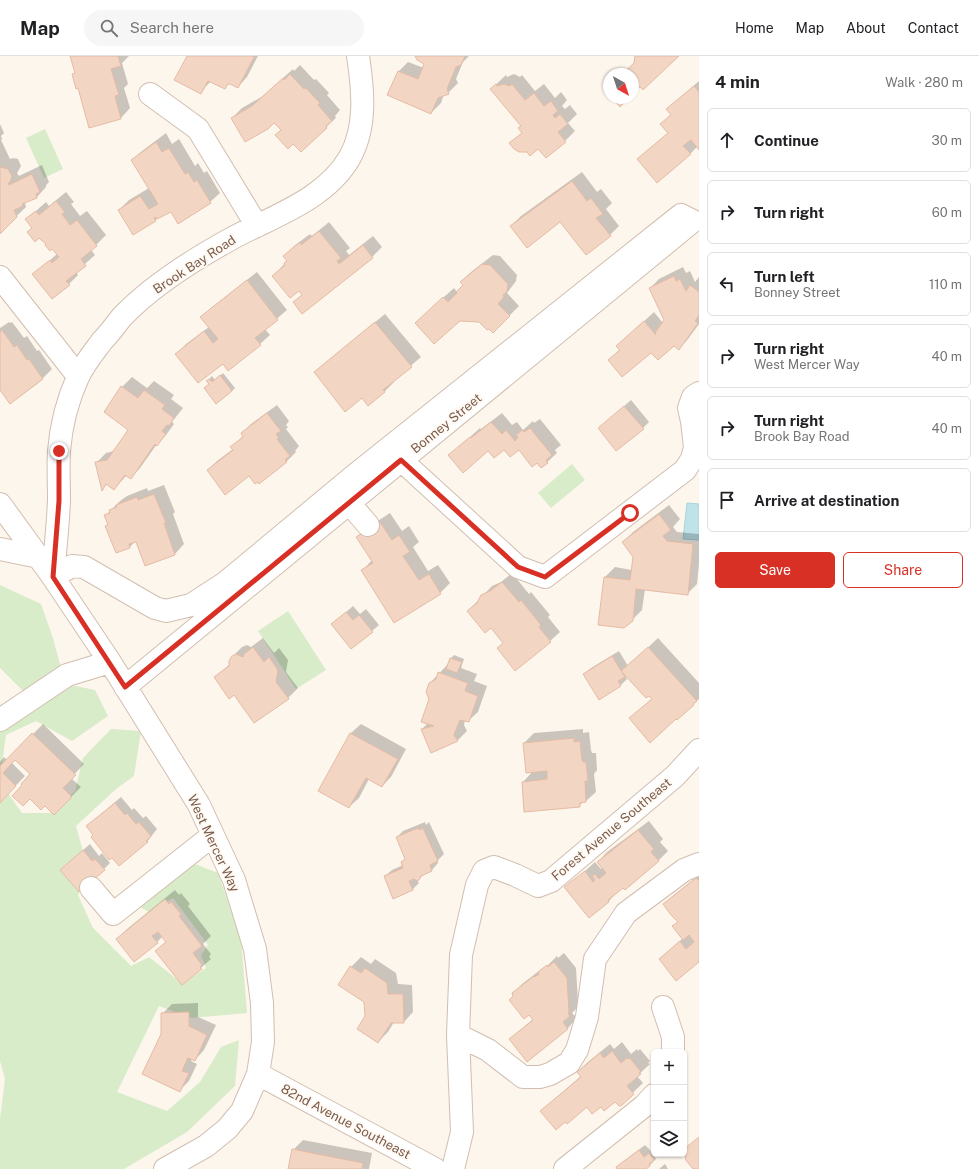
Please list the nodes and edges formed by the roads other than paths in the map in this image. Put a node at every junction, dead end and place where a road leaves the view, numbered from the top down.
1 (358, 56) edge
2 (150, 94) dead end
3 (257, 226) junction
4 (0, 277) edge
5 (78, 376) junction
6 (699, 393) edge
7 (401, 460) junction
8 (350, 503) junction
9 (0, 504) edge
10 (368, 525) dead end
11 (0, 549) edge
12 (39, 557) junction
13 (53, 577) junction
14 (110, 662) junction
15 (125, 687) junction
16 (0, 720) edge
17 (699, 750) edge
18 (213, 835) junction
19 (699, 864) edge
20 (91, 888) dead end
21 (663, 1007) dead end
22 (458, 1035) junction
23 (673, 1049) edge
24 (258, 1074) junction
25 (651, 1098) edge
26 (165, 1169) edge
27 (435, 1169) edge
28 (453, 1169) edge
29 (565, 1169) edge

1 - 3 street, Brook Bay Road
2 - 3 street
3 - 5 street, Brook Bay Road
4 - 5 street
5 - 13 street, Brook Bay Road
6 - 7 street
7 - 8 street, Bonney Street
7 - 13 street, Bonney Street
8 - 10 street
8 - 15 street, Bonney Street
9 - 12 street, West Mercer Way
11 - 12 street
12 - 13 street, West Mercer Way
13 - 14 street, West Mercer Way
14 - 15 street, West Mercer Way
14 - 16 street
15 - 18 street, West Mercer Way
17 - 22 street, Forest Avenue Southeast
18 - 20 street
18 - 24 street, West Mercer Way
19 - 22 street
21 - 23 street
22 - 28 street, Forest Avenue Southeast
24 - 26 street, West Mercer Way
24 - 27 street, 82nd Avenue Southeast
25 - 29 street

